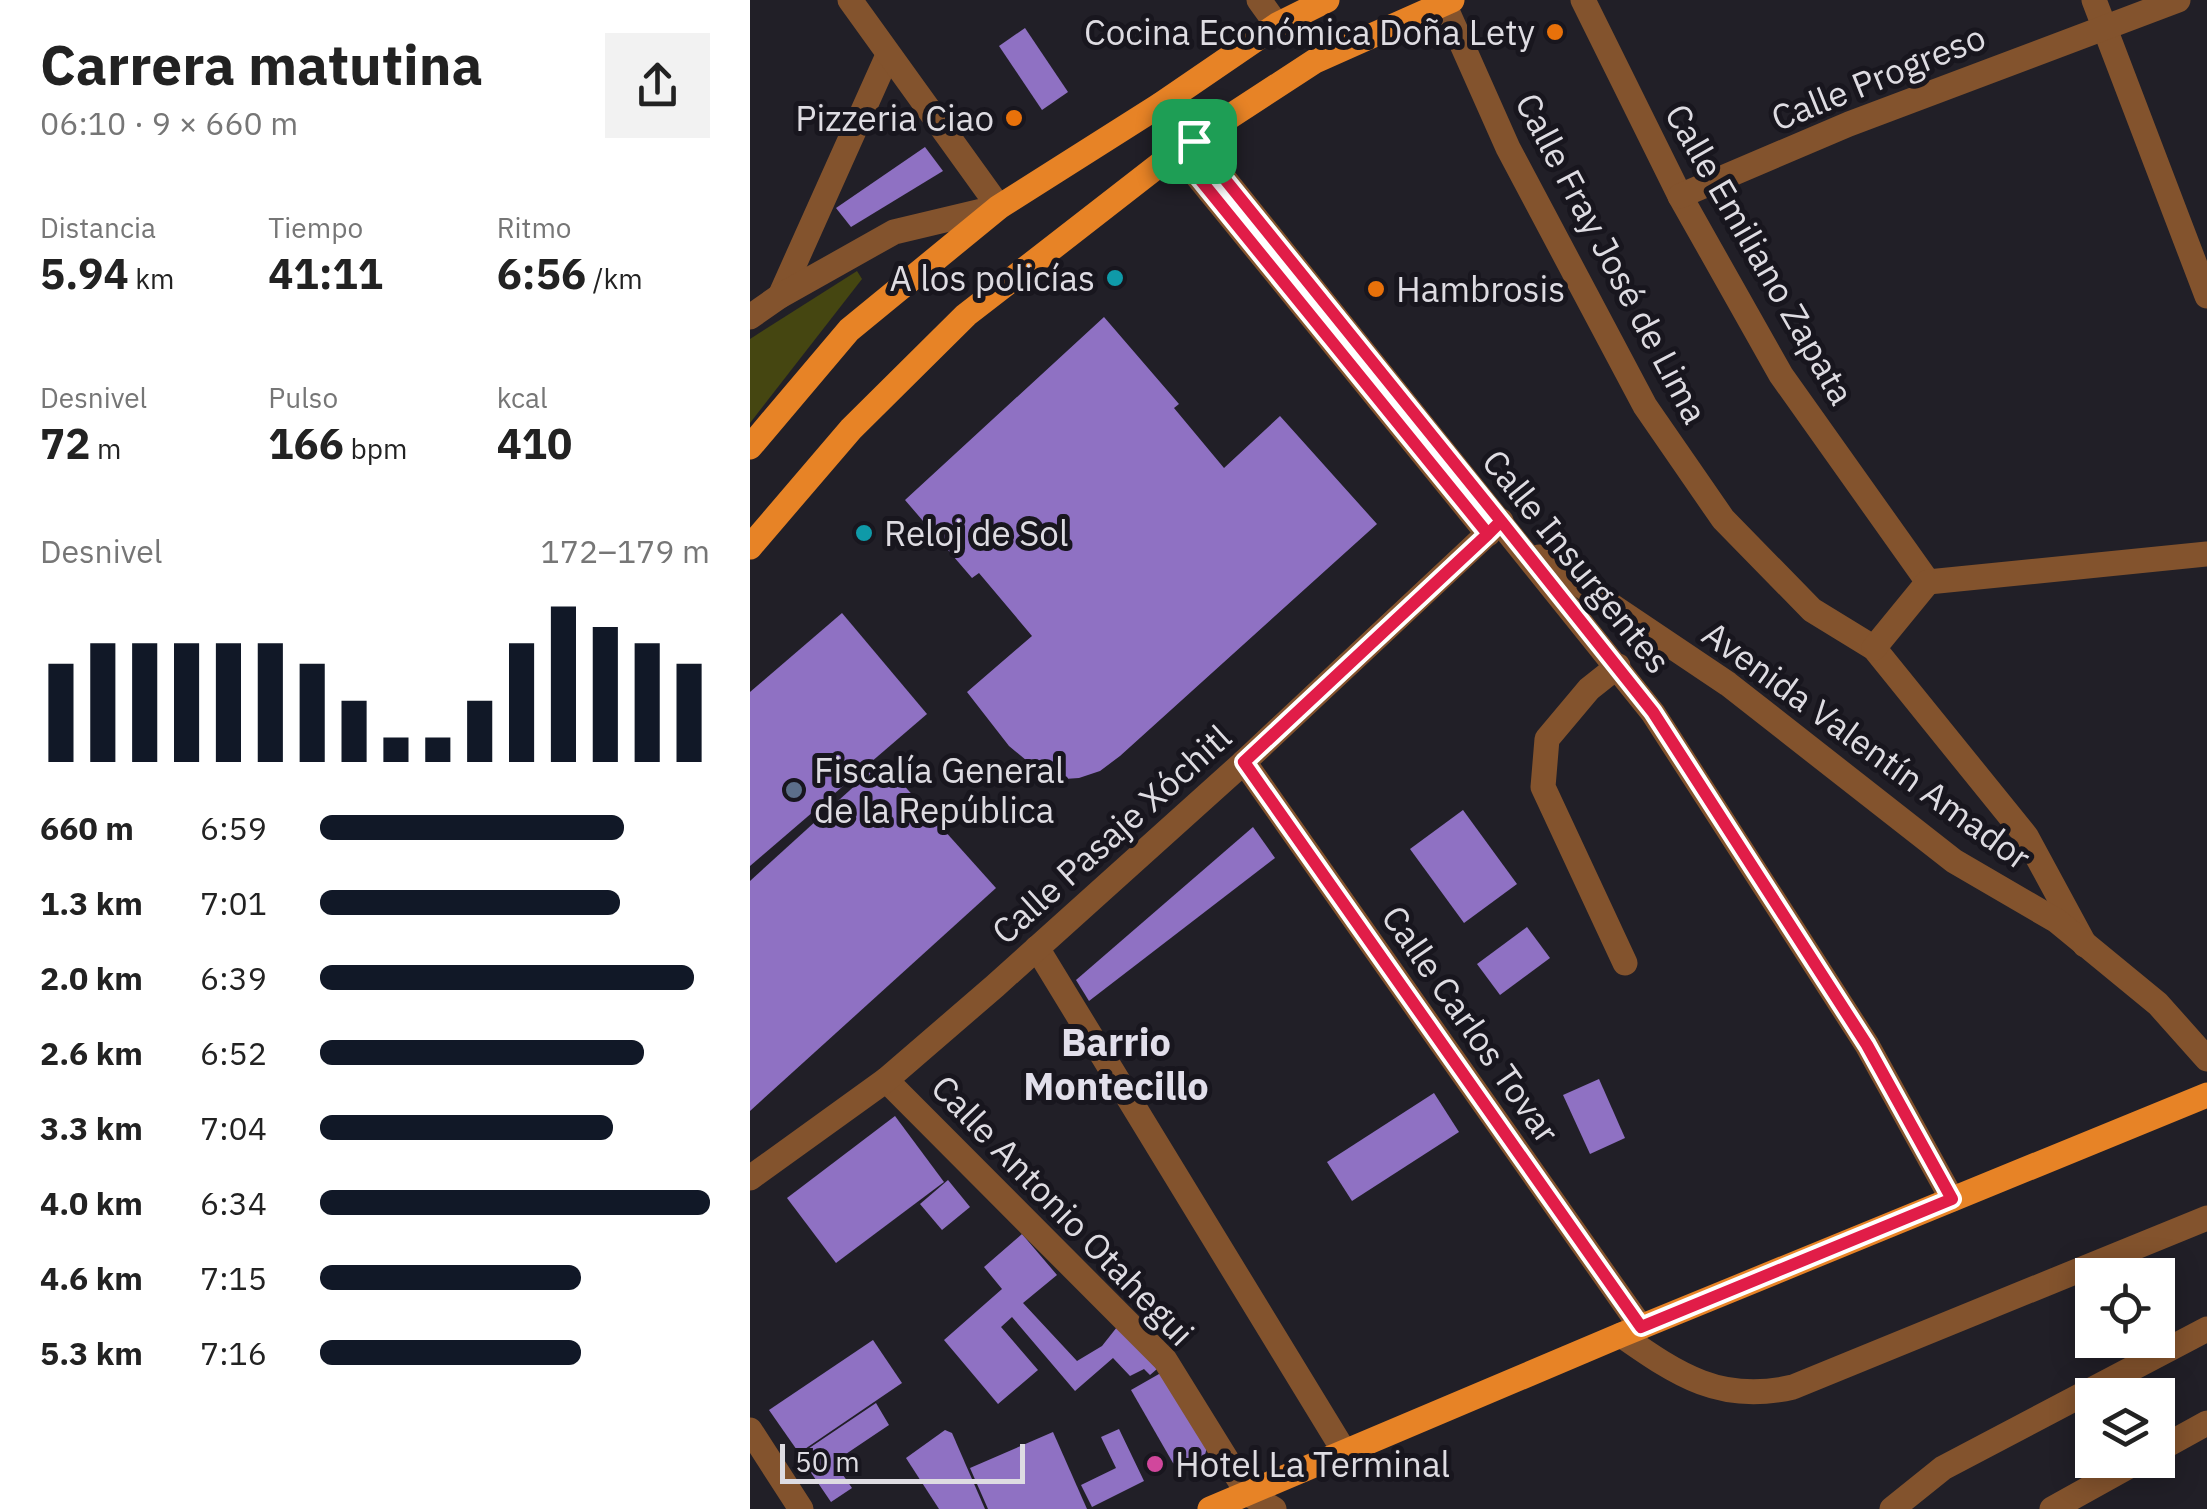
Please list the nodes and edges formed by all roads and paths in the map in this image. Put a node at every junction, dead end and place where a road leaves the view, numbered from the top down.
1 (850, 0) edge
2 (1259, 0) edge
3 (1326, 0) edge
4 (1583, 0) edge
5 (2094, 0) edge
6 (2178, 0) edge
7 (1448, 2) edge
8 (1276, 24) junction
9 (2103, 26) junction
10 (888, 56) junction
11 (1160, 105) junction
12 (1186, 146) junction
13 (1680, 196) junction
14 (1000, 207) junction
15 (780, 296) junction
16 (2207, 296) edge
17 (750, 317) edge
18 (750, 447) edge
19 (1495, 527) junction
20 (1518, 543) junction
21 (750, 547) edge
22 (2207, 554) edge
23 (1928, 582) junction
24 (1874, 648) junction
25 (1618, 666) junction
26 (1244, 762) junction
27 (2085, 944) junction
28 (1037, 948) junction
29 (1625, 963) dead end
30 (2207, 1059) edge
31 (886, 1080) junction
32 (2207, 1096) edge
33 (750, 1178) edge
34 (1952, 1199) junction
35 (2207, 1218) edge
36 (2207, 1330) edge
37 (1631, 1331) junction
38 (2207, 1423) edge
39 (750, 1430) edge
40 (2175, 1441) edge
41 (1344, 1451) junction
42 (2119, 1478) edge
43 (1248, 1494) junction
44 (2095, 1498) edge
45 (800, 1509) edge
46 (1210, 1509) edge
47 (1274, 1509) edge
48 (1892, 1509) edge
49 (2052, 1509) edge

1 - 10 street
2 - 8 street
3 - 8 main road
4 - 13 street, Calle Emiliano Zapata
5 - 9 street
6 - 9 street, Calle Progreso
7 - 12 main road
7 - 24 street, Calle Fray José de Lima
8 - 11 main road
9 - 13 street, Calle Progreso
9 - 16 street
10 - 14 street
10 - 15 street
11 - 12 street, Calle Insurgentes
11 - 14 main road
12 - 19 street, Calle Insurgentes
12 - 21 main road
13 - 23 street, Calle Emiliano Zapata
14 - 15 street
14 - 18 main road
15 - 17 street
19 - 20 street, Calle Insurgentes
19 - 26 street, Calle Pasaje Xóchitl
20 - 25 street, Calle Insurgentes
20 - 27 street, Avenida Valentín Amador
22 - 23 street
23 - 24 street
24 - 27 street, Calle Fray José de Lima
25 - 29 street
25 - 34 street, Calle Insurgentes
26 - 28 street, Calle Pasaje Xóchitl
26 - 37 street, Calle Carlos Tovar
27 - 30 street, Avenida Valentín Amador
28 - 31 street, Calle Pasaje Xóchitl
28 - 41 street
31 - 33 street, Calle Pasaje Xóchitl
31 - 43 street, Calle Antonio Otahegui
32 - 34 main road
34 - 37 main road
35 - 37 street
36 - 48 street
37 - 41 main road
38 - 40 street
39 - 45 street
41 - 43 main road
42 - 44 street
43 - 46 main road
43 - 47 street
44 - 49 street

